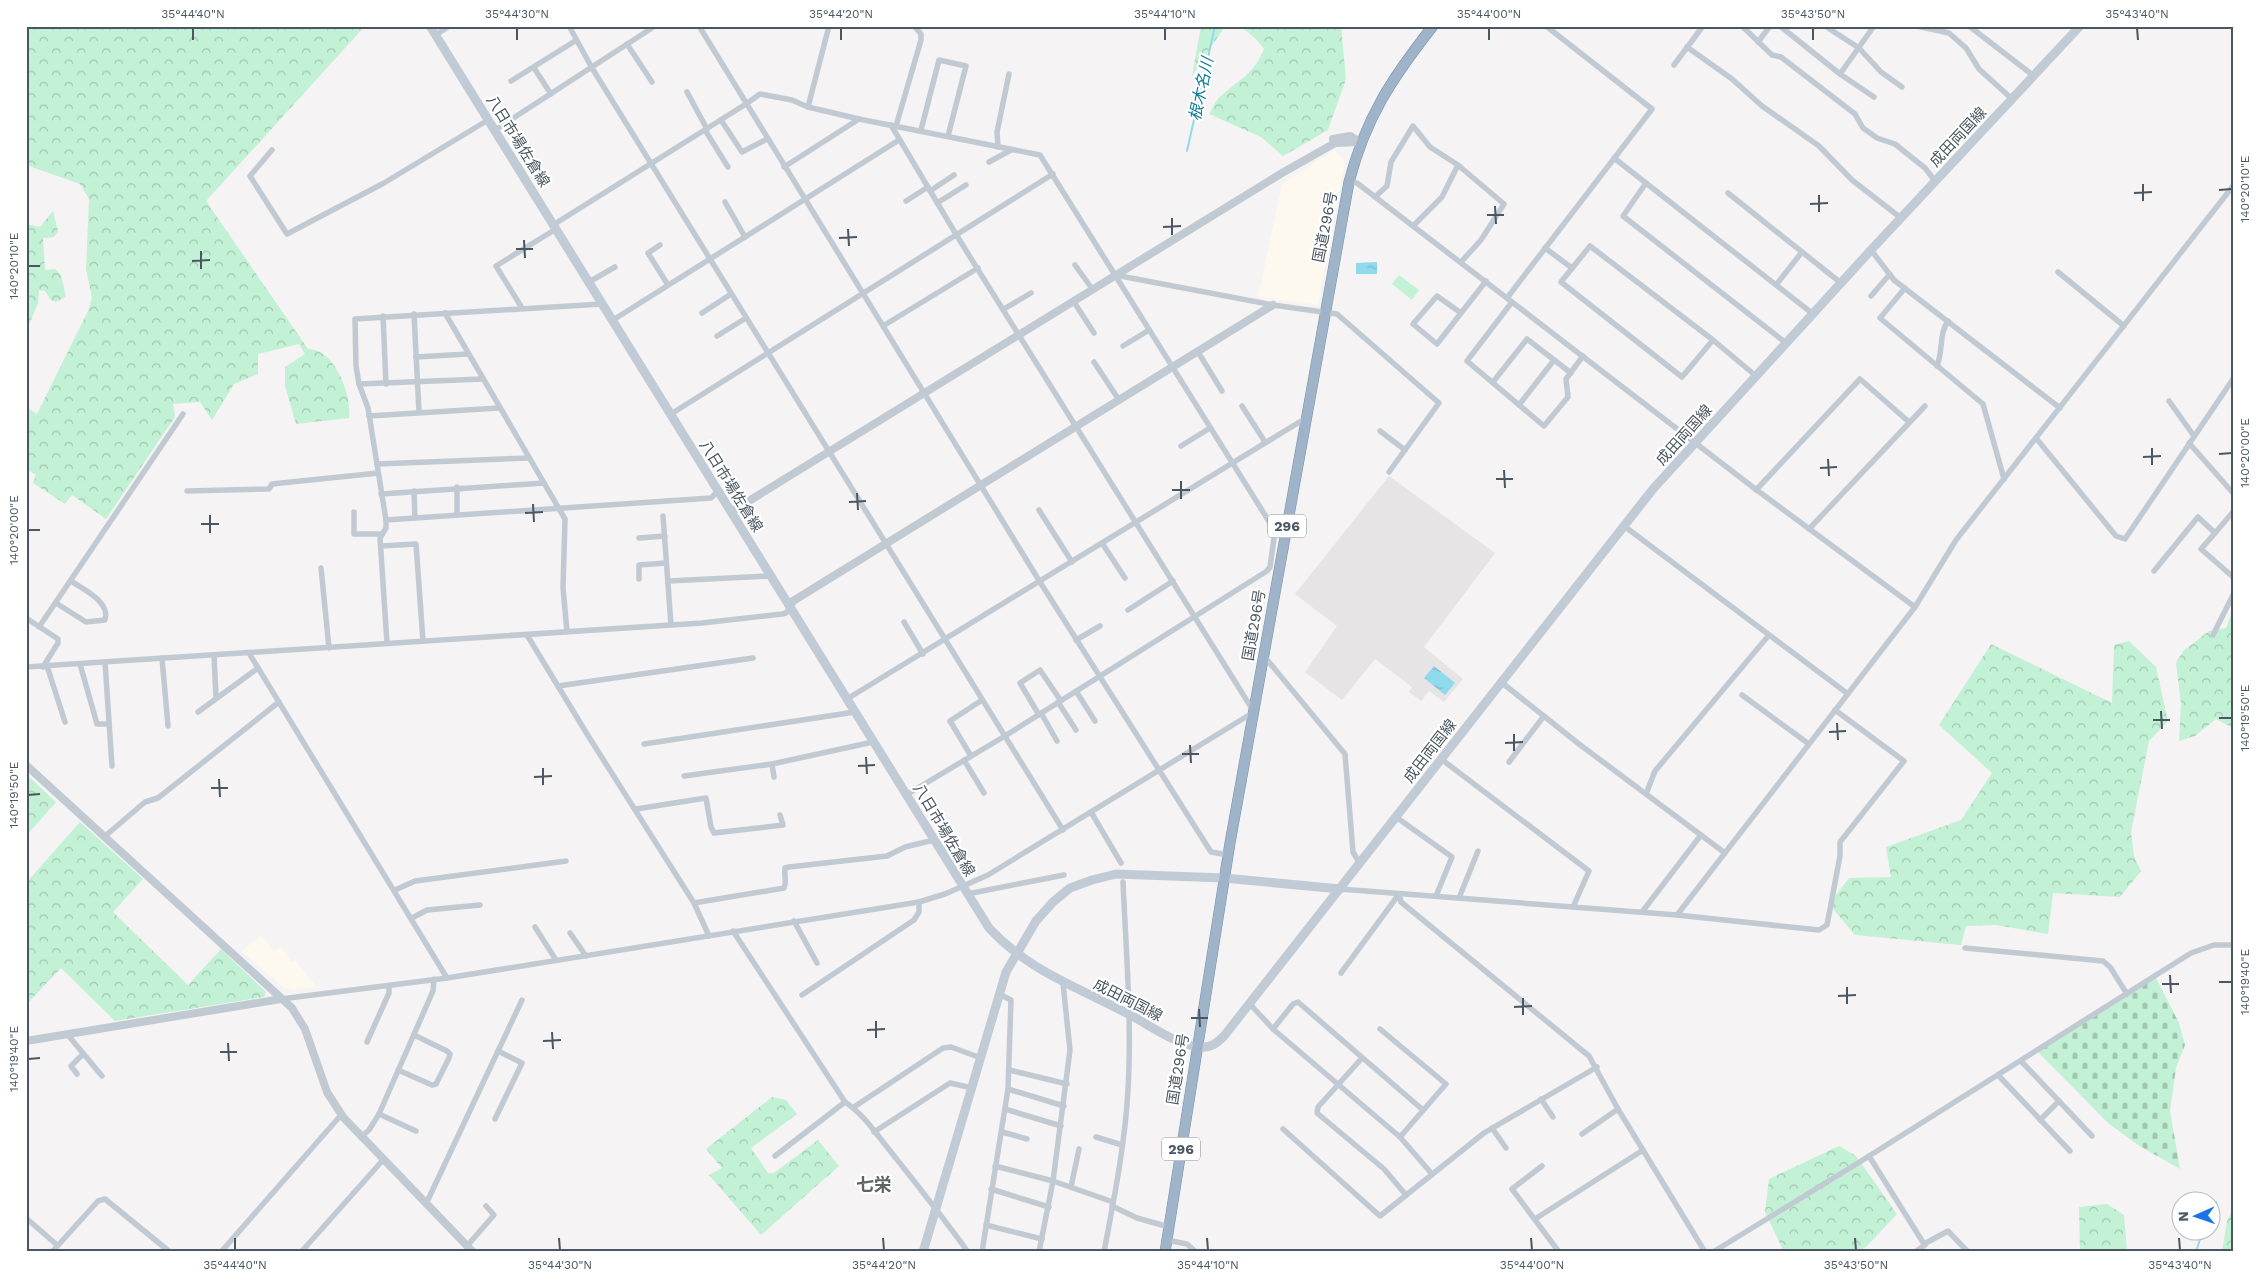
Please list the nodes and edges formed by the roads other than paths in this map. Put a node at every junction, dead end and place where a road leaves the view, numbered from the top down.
1 (430, 26) edge
2 (449, 26) edge
3 (569, 26) edge
4 (655, 26) edge
5 (699, 26) edge
6 (829, 26) edge
7 (914, 26) edge
8 (1433, 26) edge
9 (1546, 26) edge
10 (1703, 26) edge
11 (1742, 26) edge
12 (1770, 26) edge
13 (1780, 26) edge
14 (1825, 26) edge
15 (1874, 26) edge
16 (1917, 26) edge
17 (1969, 26) edge
18 (2080, 26) edge
19 (647, 28) edge
20 (436, 35) junction
21 (575, 41) junction
22 (1758, 42) junction
23 (627, 44) junction
24 (1687, 47) junction
25 (1859, 48) junction
26 (1674, 65) dead end
27 (534, 68) junction
28 (592, 68) junction
29 (1009, 74) dead end
30 (1840, 74) junction
31 (2034, 76) junction
32 (511, 81) dead end
33 (652, 82) dead end
34 (1902, 87) dead end
35 (687, 92) dead end
36 (551, 94) junction
37 (1874, 97) dead end
38 (2012, 99) junction
39 (746, 104) junction
40 (808, 108) junction
41 (859, 119) junction
42 (488, 120) junction
43 (721, 120) junction
44 (893, 125) junction
45 (706, 129) junction
46 (495, 130) junction
47 (921, 130) junction
48 (948, 136) junction
49 (767, 139) junction
50 (899, 140) junction
51 (1360, 142) junction
52 (998, 147) junction
53 (272, 150) dead end
54 (1011, 150) junction
55 (1614, 158) junction
56 (651, 162) junction
57 (989, 162) dead end
58 (1458, 165) junction
59 (728, 167) dead end
60 (784, 167) junction
61 (1053, 174) junction
62 (954, 175) dead end
63 (1935, 181) junction
64 (1349, 182) junction
65 (1646, 183) junction
66 (966, 186) dead end
67 (2233, 186) edge
68 (929, 189) junction
69 (1728, 192) dead end
70 (1374, 197) junction
71 (805, 201) junction
72 (906, 201) dead end
73 (725, 202) dead end
74 (937, 203) junction
75 (1901, 218) junction
76 (1413, 226) junction
77 (555, 227) junction
78 (957, 236) junction
79 (745, 237) junction
80 (660, 245) dead end
81 (1545, 248) junction
82 (1871, 250) junction
83 (1802, 252) junction
84 (710, 258) junction
85 (1461, 262) junction
86 (1075, 265) dead end
87 (615, 267) dead end
88 (978, 268) junction
89 (1572, 268) junction
90 (2058, 272) dead end
91 (1890, 274) junction
92 (1115, 275) junction
93 (589, 282) junction
94 (1486, 282) junction
95 (1841, 283) junction
96 (668, 285) junction
97 (1776, 285) junction
98 (1905, 288) junction
99 (1093, 290) junction
100 (1031, 293) dead end
101 (731, 294) junction
102 (863, 295) junction
103 (1870, 296) dead end
104 (1509, 300) junction
105 (1074, 302) junction
106 (602, 304) junction
107 (1273, 305) junction
108 (522, 308) junction
109 (1004, 309) junction
110 (702, 312) dead end
111 (1324, 312) junction
112 (445, 313) junction
113 (1461, 313) junction
114 (414, 314) junction
115 (1813, 314) junction
116 (383, 316) junction
117 (746, 318) junction
118 (613, 320) junction
119 (1948, 321) junction
120 (883, 326) junction
121 (2124, 326) junction
122 (1149, 330) junction
123 (1094, 333) dead end
124 (717, 336) dead end
125 (1020, 336) junction
126 (1713, 340) junction
127 (1786, 343) junction
128 (1123, 346) dead end
129 (1198, 352) junction
130 (767, 353) junction
131 (468, 354) junction
132 (1583, 356) junction
133 (416, 357) junction
134 (1554, 360) junction
135 (1094, 362) dead end
136 (1937, 366) junction
137 (1172, 368) junction
138 (1571, 372) junction
139 (1756, 376) junction
140 (483, 379) junction
141 (2233, 379) edge
142 (1493, 382) junction
143 (359, 384) junction
144 (386, 384) junction
145 (417, 384) junction
146 (1222, 392) dead end
147 (924, 395) junction
148 (1119, 400) junction
149 (2168, 401) dead end
150 (1519, 405) junction
151 (1242, 406) dead end
152 (1925, 406) dead end
153 (499, 408) junction
154 (2060, 408) junction
155 (419, 412) junction
156 (183, 414) dead end
157 (671, 414) junction
158 (368, 416) junction
159 (1306, 418) junction
160 (1909, 422) junction
161 (1075, 427) junction
162 (1210, 428) junction
163 (1380, 431) dead end
164 (2194, 436) junction
165 (2036, 438) junction
166 (1265, 442) junction
167 (1695, 442) junction
168 (2189, 443) junction
169 (1181, 446) dead end
170 (1405, 450) junction
171 (829, 451) junction
172 (528, 458) junction
173 (1231, 463) junction
174 (377, 464) junction
175 (1389, 472) dead end
176 (378, 473) junction
177 (2004, 480) junction
178 (544, 483) junction
179 (981, 486) junction
180 (457, 487) junction
181 (1756, 490) junction
182 (187, 491) dead end
183 (414, 491) junction
184 (718, 491) junction
185 (2233, 493) edge
186 (381, 494) junction
187 (558, 509) junction
188 (1039, 510) dead end
189 (354, 512) dead end
190 (731, 512) junction
191 (2233, 512) edge
192 (457, 515) junction
193 (663, 516) dead end
194 (415, 518) junction
195 (386, 520) junction
196 (1137, 522) junction
197 (1624, 526) junction
198 (1809, 529) junction
199 (2215, 532) junction
200 (382, 534) junction
201 (665, 536) junction
202 (639, 538) dead end
203 (886, 542) junction
204 (1102, 543) junction
205 (381, 546) junction
206 (1278, 546) junction
207 (1072, 562) junction
208 (666, 563) junction
209 (321, 568) dead end
210 (2154, 571) dead end
211 (771, 576) junction
212 (2233, 577) edge
213 (1125, 578) dead end
214 (639, 579) dead end
215 (71, 581) junction
216 (668, 581) junction
217 (1173, 581) junction
218 (1040, 582) junction
219 (2233, 595) edge
220 (56, 603) junction
221 (790, 607) junction
222 (1914, 607) junction
223 (1128, 610) dead end
224 (1195, 616) junction
225 (26, 618) edge
226 (904, 622) dead end
227 (671, 625) junction
228 (38, 626) junction
229 (1100, 626) dead end
230 (567, 632) junction
231 (527, 635) junction
232 (1770, 635) junction
233 (2212, 635) dead end
234 (1076, 640) junction
235 (423, 641) junction
236 (945, 641) junction
237 (387, 643) junction
238 (329, 648) junction
239 (249, 653) junction
240 (923, 654) junction
241 (214, 655) junction
242 (1264, 656) junction
243 (162, 658) junction
244 (753, 658) dead end
245 (105, 662) junction
246 (80, 664) junction
247 (45, 666) junction
248 (26, 667) edge
249 (258, 668) junction
250 (1099, 677) junction
251 (1501, 682) junction
252 (558, 686) junction
253 (1076, 691) junction
254 (1848, 694) junction
255 (1742, 696) dead end
256 (216, 698) junction
257 (847, 699) junction
258 (982, 700) junction
259 (1060, 701) junction
260 (279, 702) junction
261 (1835, 710) junction
262 (198, 712) dead end
263 (855, 712) junction
264 (1254, 712) junction
265 (1040, 714) junction
266 (1544, 716) junction
267 (1095, 721) dead end
268 (65, 722) dead end
269 (109, 724) junction
270 (168, 726) dead end
271 (1076, 730) dead end
272 (1005, 736) junction
273 (1057, 741) dead end
274 (873, 742) junction
275 (644, 744) dead end
276 (1809, 744) junction
277 (971, 756) junction
278 (1441, 759) junction
279 (964, 760) junction
280 (1509, 762) dead end
281 (772, 764) junction
282 (26, 765) edge
283 (112, 766) dead end
284 (1158, 771) junction
285 (684, 776) dead end
286 (774, 778) dead end
287 (984, 793) dead end
288 (1646, 794) junction
289 (906, 795) junction
290 (636, 809) junction
291 (1091, 812) junction
292 (780, 815) dead end
293 (1396, 817) junction
294 (1063, 830) junction
295 (1701, 835) junction
296 (104, 837) junction
297 (934, 840) junction
298 (1478, 851) dead end
299 (1725, 853) junction
300 (1228, 855) junction
301 (566, 861) dead end
302 (1121, 863) dead end
303 (1360, 864) junction
304 (1064, 875) dead end
305 (1224, 878) junction
306 (1123, 882) dead end
307 (962, 885) junction
308 (1340, 889) junction
309 (395, 890) junction
310 (972, 893) dead end
311 (1399, 894) junction
312 (1436, 896) junction
313 (1459, 898) junction
314 (919, 902) junction
315 (694, 903) junction
316 (480, 905) dead end
317 (1573, 907) junction
318 (1642, 912) junction
319 (1677, 915) junction
320 (412, 918) junction
321 (794, 921) junction
322 (535, 927) dead end
323 (733, 932) junction
324 (570, 933) dead end
325 (710, 936) junction
326 (2233, 945) edge
327 (1965, 948) dead end
328 (1015, 954) junction
329 (586, 956) junction
330 (556, 960) junction
331 (817, 963) dead end
332 (1340, 973) dead end
333 (447, 978) junction
334 (434, 979) junction
335 (1063, 983) junction
336 (389, 986) junction
337 (999, 994) junction
338 (2127, 994) junction
339 (802, 995) dead end
340 (280, 999) junction
341 (522, 1000) dead end
342 (1249, 1004) junction
343 (1129, 1014) junction
344 (1273, 1029) junction
345 (1380, 1029) dead end
346 (68, 1034) junction
347 (414, 1035) junction
348 (26, 1041) edge
349 (367, 1042) dead end
350 (1196, 1046) junction
351 (498, 1051) junction
352 (83, 1054) junction
353 (981, 1058) junction
354 (1362, 1058) junction
355 (2021, 1061) junction
356 (1597, 1067) junction
357 (398, 1070) junction
358 (1009, 1070) junction
359 (77, 1074) dead end
360 (1998, 1075) junction
361 (102, 1076) dead end
362 (1066, 1084) junction
363 (1337, 1085) junction
364 (972, 1088) junction
365 (1008, 1090) junction
366 (1541, 1099) junction
367 (2059, 1101) junction
368 (846, 1102) junction
369 (1064, 1106) junction
370 (854, 1107) junction
371 (1006, 1109) junction
372 (1618, 1109) junction
373 (1423, 1110) junction
374 (379, 1114) junction
375 (341, 1115) junction
376 (1553, 1117) dead end
377 (495, 1119) dead end
378 (2040, 1120) junction
379 (1061, 1126) junction
380 (1492, 1128) junction
381 (1283, 1129) dead end
382 (416, 1131) dead end
383 (874, 1132) junction
384 (1002, 1132) junction
385 (1582, 1134) dead end
386 (2092, 1136) dead end
387 (361, 1137) junction
388 (1096, 1137) dead end
389 (1400, 1137) junction
390 (1027, 1140) dead end
391 (1122, 1145) junction
392 (1506, 1148) dead end
393 (1079, 1149) dead end
394 (1643, 1150) junction
395 (2070, 1150) dead end
396 (775, 1156) dead end
397 (1869, 1156) junction
398 (383, 1160) junction
399 (995, 1166) junction
400 (1542, 1166) dead end
401 (1432, 1174) junction
402 (1053, 1181) junction
403 (1071, 1187) junction
404 (991, 1189) junction
405 (1406, 1194) junction
406 (426, 1204) junction
407 (1113, 1204) junction
408 (486, 1206) dead end
409 (1048, 1207) junction
410 (936, 1208) junction
411 (26, 1218) edge
412 (1535, 1219) junction
413 (986, 1225) junction
414 (1169, 1228) junction
415 (1042, 1239) junction
416 (1167, 1240) junction
417 (1924, 1244) junction
418 (57, 1245) junction
419 (470, 1249) edge
420 (302, 1251) edge
421 (52, 1252) edge
422 (170, 1252) edge
423 (221, 1252) edge
424 (923, 1252) edge
425 (968, 1252) edge
426 (982, 1252) edge
427 (1039, 1252) edge
428 (1104, 1252) edge
429 (1165, 1252) edge
430 (1196, 1252) edge
431 (1559, 1252) edge
432 (1705, 1252) edge
433 (1713, 1252) edge
434 (1915, 1252) edge
435 (1968, 1252) edge

1 - 20 main road, 八日市場佐倉線
2 - 20 street
3 - 21 street
4 - 19 street
5 - 39 street
6 - 40 street
7 - 44 street
8 - 51 highway, 国道296号 / 296
9 - 55 street
10 - 24 street
11 - 22 street
12 - 22 street
13 - 30 street
14 - 25 street
15 - 25 street
16 - 38 street
17 - 31 street
18 - 31 main road, 成田両国線
19 - 23 street
20 - 42 main road, 八日市場佐倉線
21 - 27 street
21 - 28 street
22 - 63 street
23 - 28 street
23 - 33 street
24 - 26 street
24 - 75 street
25 - 30 street
25 - 34 street
27 - 32 street
27 - 36 street
28 - 36 street
28 - 56 street
29 - 52 street
30 - 37 street
31 - 38 main road, 成田両国線
35 - 45 street
36 - 46 street
38 - 63 main road, 成田両国線
39 - 40 street
39 - 43 street
39 - 49 street
40 - 41 street
41 - 44 street
41 - 60 street
42 - 46 main road, 八日市場佐倉線
42 - 53 street
43 - 45 street
43 - 49 street
44 - 47 street
44 - 50 street
45 - 56 street
45 - 59 street
46 - 77 main road, 八日市場佐倉線
47 - 48 street
47 - 48 street
48 - 52 street
49 - 60 street
50 - 68 street
50 - 71 street
51 - 64 highway, 国道296号 / 296
51 - 92 street
52 - 54 street
54 - 57 street
54 - 61 street
55 - 65 street
55 - 81 street
56 - 77 street
56 - 84 street
58 - 70 street
58 - 76 street
58 - 85 street
60 - 71 street
61 - 78 street
61 - 92 street
62 - 68 street
63 - 75 main road, 成田両国線
64 - 70 street
64 - 111 highway, 国道296号 / 296
65 - 97 street
65 - 127 street
66 - 74 street
67 - 121 street
68 - 72 street
68 - 74 street
69 - 83 street
70 - 76 street
71 - 79 street
71 - 102 street
73 - 79 street
74 - 78 street
75 - 82 main road, 成田両国線
76 - 85 street
77 - 93 main road, 八日市場佐倉線
77 - 108 street
78 - 88 street
78 - 102 street
79 - 84 street
80 - 96 street
81 - 89 street
81 - 104 street
82 - 91 street
82 - 95 main road, 成田両国線
83 - 95 street
83 - 97 street
84 - 96 street
84 - 101 street
85 - 94 street
86 - 99 street
87 - 93 street
88 - 109 street
88 - 120 street
89 - 126 street
89 - 126 street
90 - 121 street
91 - 98 street
91 - 103 street
92 - 99 street
92 - 107 street
92 - 122 street
93 - 106 main road, 八日市場佐倉線
94 - 104 street
94 - 113 street
95 - 115 main road, 成田両国線
96 - 118 street
97 - 115 street
98 - 119 street
98 - 136 street
99 - 105 street
100 - 109 street
101 - 110 street
101 - 117 street
102 - 120 street
102 - 130 street
104 - 132 street
104 - 142 street
105 - 123 street
105 - 125 street
106 - 108 street
106 - 118 main road, 八日市場佐倉線
107 - 111 street
107 - 129 street
108 - 112 street
109 - 125 street
111 - 159 highway, 国道296号 / 296
111 - 170 street
112 - 114 street
112 - 131 street
113 - 113 street
114 - 116 street
114 - 133 street
115 - 127 main road, 成田両国線
116 - 143 street
116 - 144 street
117 - 124 street
117 - 130 street
118 - 157 main road, 八日市場佐倉線
119 - 136 street
119 - 154 street
120 - 147 street
121 - 154 street
122 - 128 street
122 - 137 street
125 - 147 street
125 - 161 street
126 - 139 street
127 - 139 main road, 成田両国線
129 - 137 street
129 - 146 street
130 - 157 street
130 - 171 street
131 - 133 street
131 - 140 street
132 - 138 street
132 - 167 street
133 - 145 street
134 - 138 street
134 - 142 street
134 - 150 street
135 - 148 street
136 - 177 street
137 - 148 street
137 - 162 street
138 - 150 street
139 - 167 main road, 成田両国線
140 - 145 street
140 - 153 street
141 - 164 street
142 - 150 street
143 - 144 street
143 - 158 street
144 - 145 street
145 - 155 street
147 - 171 street
147 - 179 street
148 - 161 street
149 - 164 street
151 - 166 street
152 - 160 street
153 - 155 street
153 - 172 street
154 - 165 street
155 - 158 street
156 - 215 street
157 - 184 main road, 八日市場佐倉線
158 - 174 street
159 - 166 street
159 - 206 highway, 国道296号 / 296
160 - 181 street
160 - 198 street
161 - 179 street
161 - 196 street
162 - 169 street
162 - 173 street
163 - 170 street
164 - 168 street
165 - 168 street
165 - 177 street
166 - 173 street
167 - 181 street
167 - 197 main road, 成田両国線
168 - 185 street
170 - 175 street
171 - 190 street
171 - 203 street
172 - 174 street
172 - 178 street
173 - 196 street
173 - 206 street
174 - 176 street
176 - 182 street
176 - 186 street
177 - 222 street
178 - 180 street
178 - 187 street
179 - 203 street
179 - 218 street
180 - 183 street
180 - 192 street
181 - 198 street
183 - 186 street
183 - 194 street
184 - 187 street
184 - 190 main road, 八日市場佐倉線
186 - 195 street
187 - 192 street
187 - 230 street
188 - 207 street
189 - 200 street
190 - 211 main road, 八日市場佐倉線
191 - 199 street
192 - 194 street
193 - 201 street
194 - 195 street
195 - 200 street
196 - 204 street
196 - 217 street
197 - 232 street
197 - 251 main road, 成田両国線
198 - 222 street
199 - 210 street
199 - 212 street
200 - 205 street
201 - 202 street
201 - 208 street
203 - 221 street
203 - 236 street
204 - 207 street
204 - 213 street
205 - 235 street
205 - 237 street
206 - 224 street
206 - 242 highway, 国道296号 / 296
207 - 218 street
208 - 214 street
208 - 216 street
209 - 238 street
211 - 216 street
211 - 221 main road, 八日市場佐倉線
215 - 220 street
215 - 220 street
216 - 227 street
217 - 223 street
217 - 224 street
218 - 234 street
218 - 236 street
219 - 233 street
220 - 228 street
221 - 227 street
221 - 257 main road, 八日市場佐倉線
222 - 254 street
224 - 250 street
224 - 264 street
225 - 228 street
226 - 240 street
227 - 230 street
228 - 247 street
229 - 234 street
230 - 231 street
231 - 235 street
231 - 252 street
232 - 254 street
232 - 288 street
234 - 250 street
235 - 237 street
236 - 240 street
236 - 258 street
237 - 238 street
238 - 239 street
239 - 241 street
239 - 249 street
240 - 257 street
241 - 243 street
241 - 256 street
242 - 264 highway, 国道296号 / 296
242 - 303 street
243 - 245 street
243 - 270 street
244 - 252 street
245 - 246 street
245 - 269 street
246 - 247 street
246 - 269 street
247 - 248 street
247 - 268 street
249 - 256 street
249 - 260 street
250 - 253 street
250 - 284 street
251 - 266 street
251 - 278 main road, 成田両国線
252 - 290 street
253 - 259 street
253 - 267 street
254 - 261 street
255 - 276 street
256 - 262 street
257 - 263 main road, 八日市場佐倉線
258 - 272 street
258 - 277 street
259 - 265 street
259 - 265 street
259 - 271 street
260 - 296 street
260 - 309 street
261 - 276 street
261 - 319 street
263 - 274 main road, 八日市場佐倉線
263 - 275 street
264 - 284 street
264 - 300 highway, 国道296号 / 296
265 - 272 street
265 - 273 street
266 - 280 street
266 - 288 street
269 - 283 street
272 - 277 street
272 - 294 street
274 - 281 street
274 - 289 main road, 八日市場佐倉線
276 - 299 street
277 - 279 street
278 - 293 main road, 成田両国線
278 - 317 street
279 - 287 street
279 - 289 street
281 - 285 street
281 - 286 street
282 - 296 street
284 - 291 street
284 - 300 street
288 - 295 street
289 - 297 main road, 八日市場佐倉線
290 - 292 street
290 - 315 street
291 - 294 street
291 - 302 street
293 - 303 main road, 成田両国線
293 - 312 street
294 - 307 street
295 - 299 street
295 - 318 street
296 - 340 street
297 - 307 main road, 八日市場佐倉線
297 - 315 street
298 - 313 street
299 - 319 street
300 - 305 highway, 国道296号 / 296
301 - 309 street
303 - 308 main road, 成田両国線
304 - 310 street
305 - 308 main road
305 - 328 main road
305 - 350 highway, 国道296号 / 296
306 - 343 street
307 - 314 street
307 - 328 main road, 八日市場佐倉線
308 - 311 street
308 - 342 main road, 成田両国線
309 - 320 street
311 - 312 street
311 - 332 street
311 - 356 street
312 - 313 street
313 - 317 street
314 - 321 street
314 - 339 street
315 - 325 street
316 - 320 street
317 - 318 street
318 - 319 street
320 - 333 street
321 - 323 street
321 - 331 street
322 - 330 street
323 - 325 street
323 - 368 street
324 - 329 street
325 - 329 street
326 - 338 street
327 - 338 street
328 - 335 main road, 成田両国線
328 - 337 main road
329 - 330 street
330 - 333 street
333 - 334 street
334 - 336 street
334 - 347 street
335 - 343 main road, 成田両国線
335 - 362 street
336 - 340 street
336 - 349 street
337 - 353 main road
337 - 358 street
338 - 355 street
340 - 346 street
340 - 375 street
341 - 351 street
342 - 344 street
342 - 350 main road, 成田両国線
343 - 350 main road, 成田両国線
343 - 391 street
344 - 354 street
344 - 363 street
345 - 373 street
346 - 348 street
346 - 352 street
347 - 357 street
347 - 357 street
350 - 414 highway, 国道296号 / 296
351 - 377 street
351 - 406 street
352 - 359 street
352 - 361 street
353 - 364 main road
353 - 370 street
354 - 363 street
354 - 373 street
355 - 360 street
355 - 367 street
356 - 366 street
356 - 372 street
357 - 374 street
358 - 362 street
358 - 365 street
360 - 378 street
360 - 397 street
362 - 369 street
363 - 389 street
363 - 405 street
364 - 383 street
364 - 410 main road
365 - 369 street
365 - 371 street
366 - 376 street
366 - 380 street
367 - 378 street
367 - 386 street
368 - 370 street
368 - 396 street
369 - 379 street
370 - 383 street
371 - 379 street
371 - 384 street
372 - 385 street
372 - 394 street
373 - 389 street
374 - 382 street
374 - 387 street
375 - 387 street
375 - 423 street
378 - 395 street
379 - 402 street
380 - 392 street
380 - 401 street
381 - 405 street
383 - 410 street
384 - 390 street
384 - 399 street
387 - 398 street
388 - 391 street
389 - 401 street
391 - 407 street
393 - 403 street
394 - 412 street
394 - 432 street
397 - 417 street
397 - 433 street
398 - 406 street
398 - 420 street
399 - 402 street
399 - 404 street
400 - 412 street
401 - 405 street
402 - 403 street
402 - 409 street
403 - 407 street
404 - 409 street
404 - 413 street
406 - 419 street
407 - 414 street
407 - 428 street
408 - 419 street
409 - 415 street
410 - 424 main road
410 - 425 street
411 - 418 street
412 - 431 street
413 - 415 street
413 - 426 street
414 - 416 highway, 国道296号 / 296
415 - 427 street
416 - 429 highway, 国道296号 / 296
416 - 430 street
417 - 434 street
417 - 435 street
418 - 421 street
418 - 422 street

